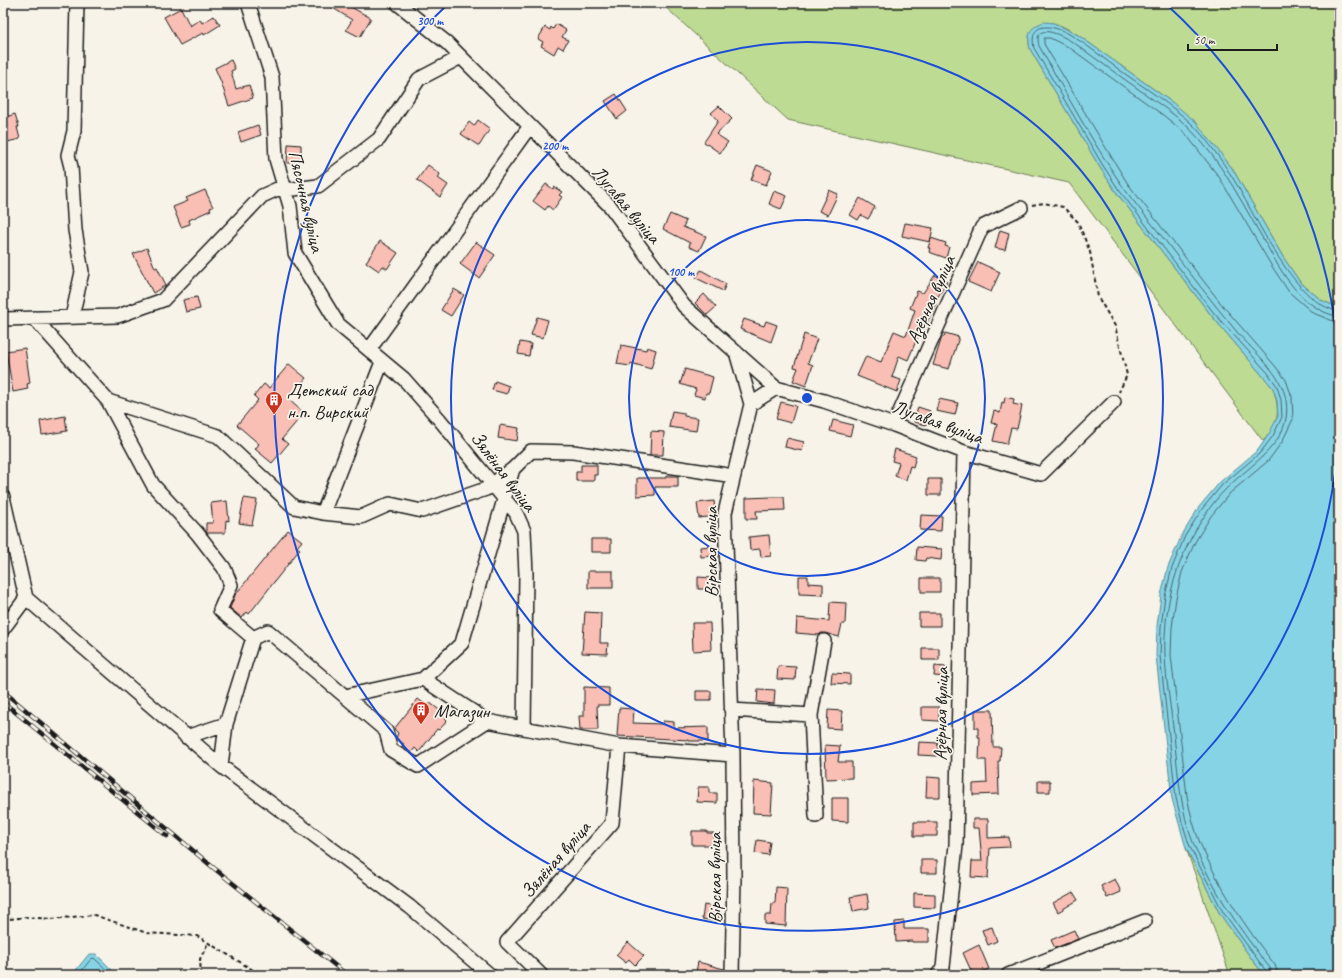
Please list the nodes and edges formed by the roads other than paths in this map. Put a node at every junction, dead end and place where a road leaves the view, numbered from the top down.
1 (77, 3) edge
2 (248, 3) edge
3 (397, 3) edge
4 (461, 56) junction
5 (530, 126) junction
6 (285, 188) junction
7 (1021, 208) road end
8 (72, 317) junction
9 (34, 318) junction
10 (3, 319) edge
11 (369, 350) junction
12 (736, 352) junction
13 (382, 362) junction
14 (776, 388) junction
15 (108, 400) junction
16 (1114, 402) road end
17 (751, 404) junction
18 (894, 425) junction
19 (964, 452) junction
20 (513, 468) junction
21 (734, 476) junction
22 (492, 484) junction
23 (3, 497) edge
24 (504, 498) junction
25 (323, 514) junction
26 (26, 598) junction
27 (3, 629) edge
28 (253, 638) junction
29 (824, 641) dead end
30 (423, 679) junction
31 (345, 696) junction
32 (732, 710) junction
33 (811, 715) junction
34 (487, 721) junction
35 (226, 724) junction
36 (524, 728) junction
37 (186, 737) junction
38 (619, 746) junction
39 (733, 755) junction
40 (221, 766) junction
41 (816, 816) dead end
42 (1145, 921) dead end
43 (490, 975) edge
44 (541, 975) edge
45 (732, 975) edge
46 (938, 975) edge
47 (1008, 975) edge

1 - 8 street
2 - 6 street, Пясочная вуліца
3 - 4 street, Лугавая вуліца
4 - 5 street, Лугавая вуліца
4 - 6 street
5 - 11 street
5 - 12 street, Лугавая вуліца
6 - 8 street
6 - 11 street, Пясочная вуліца
7 - 18 street, Азёрная вуліца
8 - 9 street
9 - 10 street
9 - 15 street
11 - 13 street, Пясочная вуліца
12 - 14 street, Лугавая вуліца
12 - 17 street
13 - 22 street, Зялёная вуліца
13 - 25 street
14 - 17 street
14 - 18 street, Лугавая вуліца
15 - 25 street
15 - 28 street
16 - 19 street, Лугавая вуліца
17 - 21 street, Вірская вуліца
18 - 19 street, Лугавая вуліца
19 - 46 street, Азёрная вуліца
20 - 21 street
20 - 22 street
20 - 24 street
21 - 32 street, Вірская вуліца
22 - 24 street, Зялёная вуліца
22 - 25 street
23 - 26 street
24 - 30 street
24 - 36 street, Зялёная вуліца
26 - 27 street
26 - 37 street
28 - 31 street
28 - 35 street
29 - 33 street
30 - 31 street
30 - 34 street
31 - 34 street
32 - 33 street
32 - 39 street, Вірская вуліца
33 - 41 street
34 - 36 street
35 - 37 street
35 - 40 street
36 - 38 street
37 - 40 street
38 - 39 street
38 - 44 street, Зялёная вуліца
39 - 45 street, Вірская вуліца
40 - 43 street
42 - 47 street

